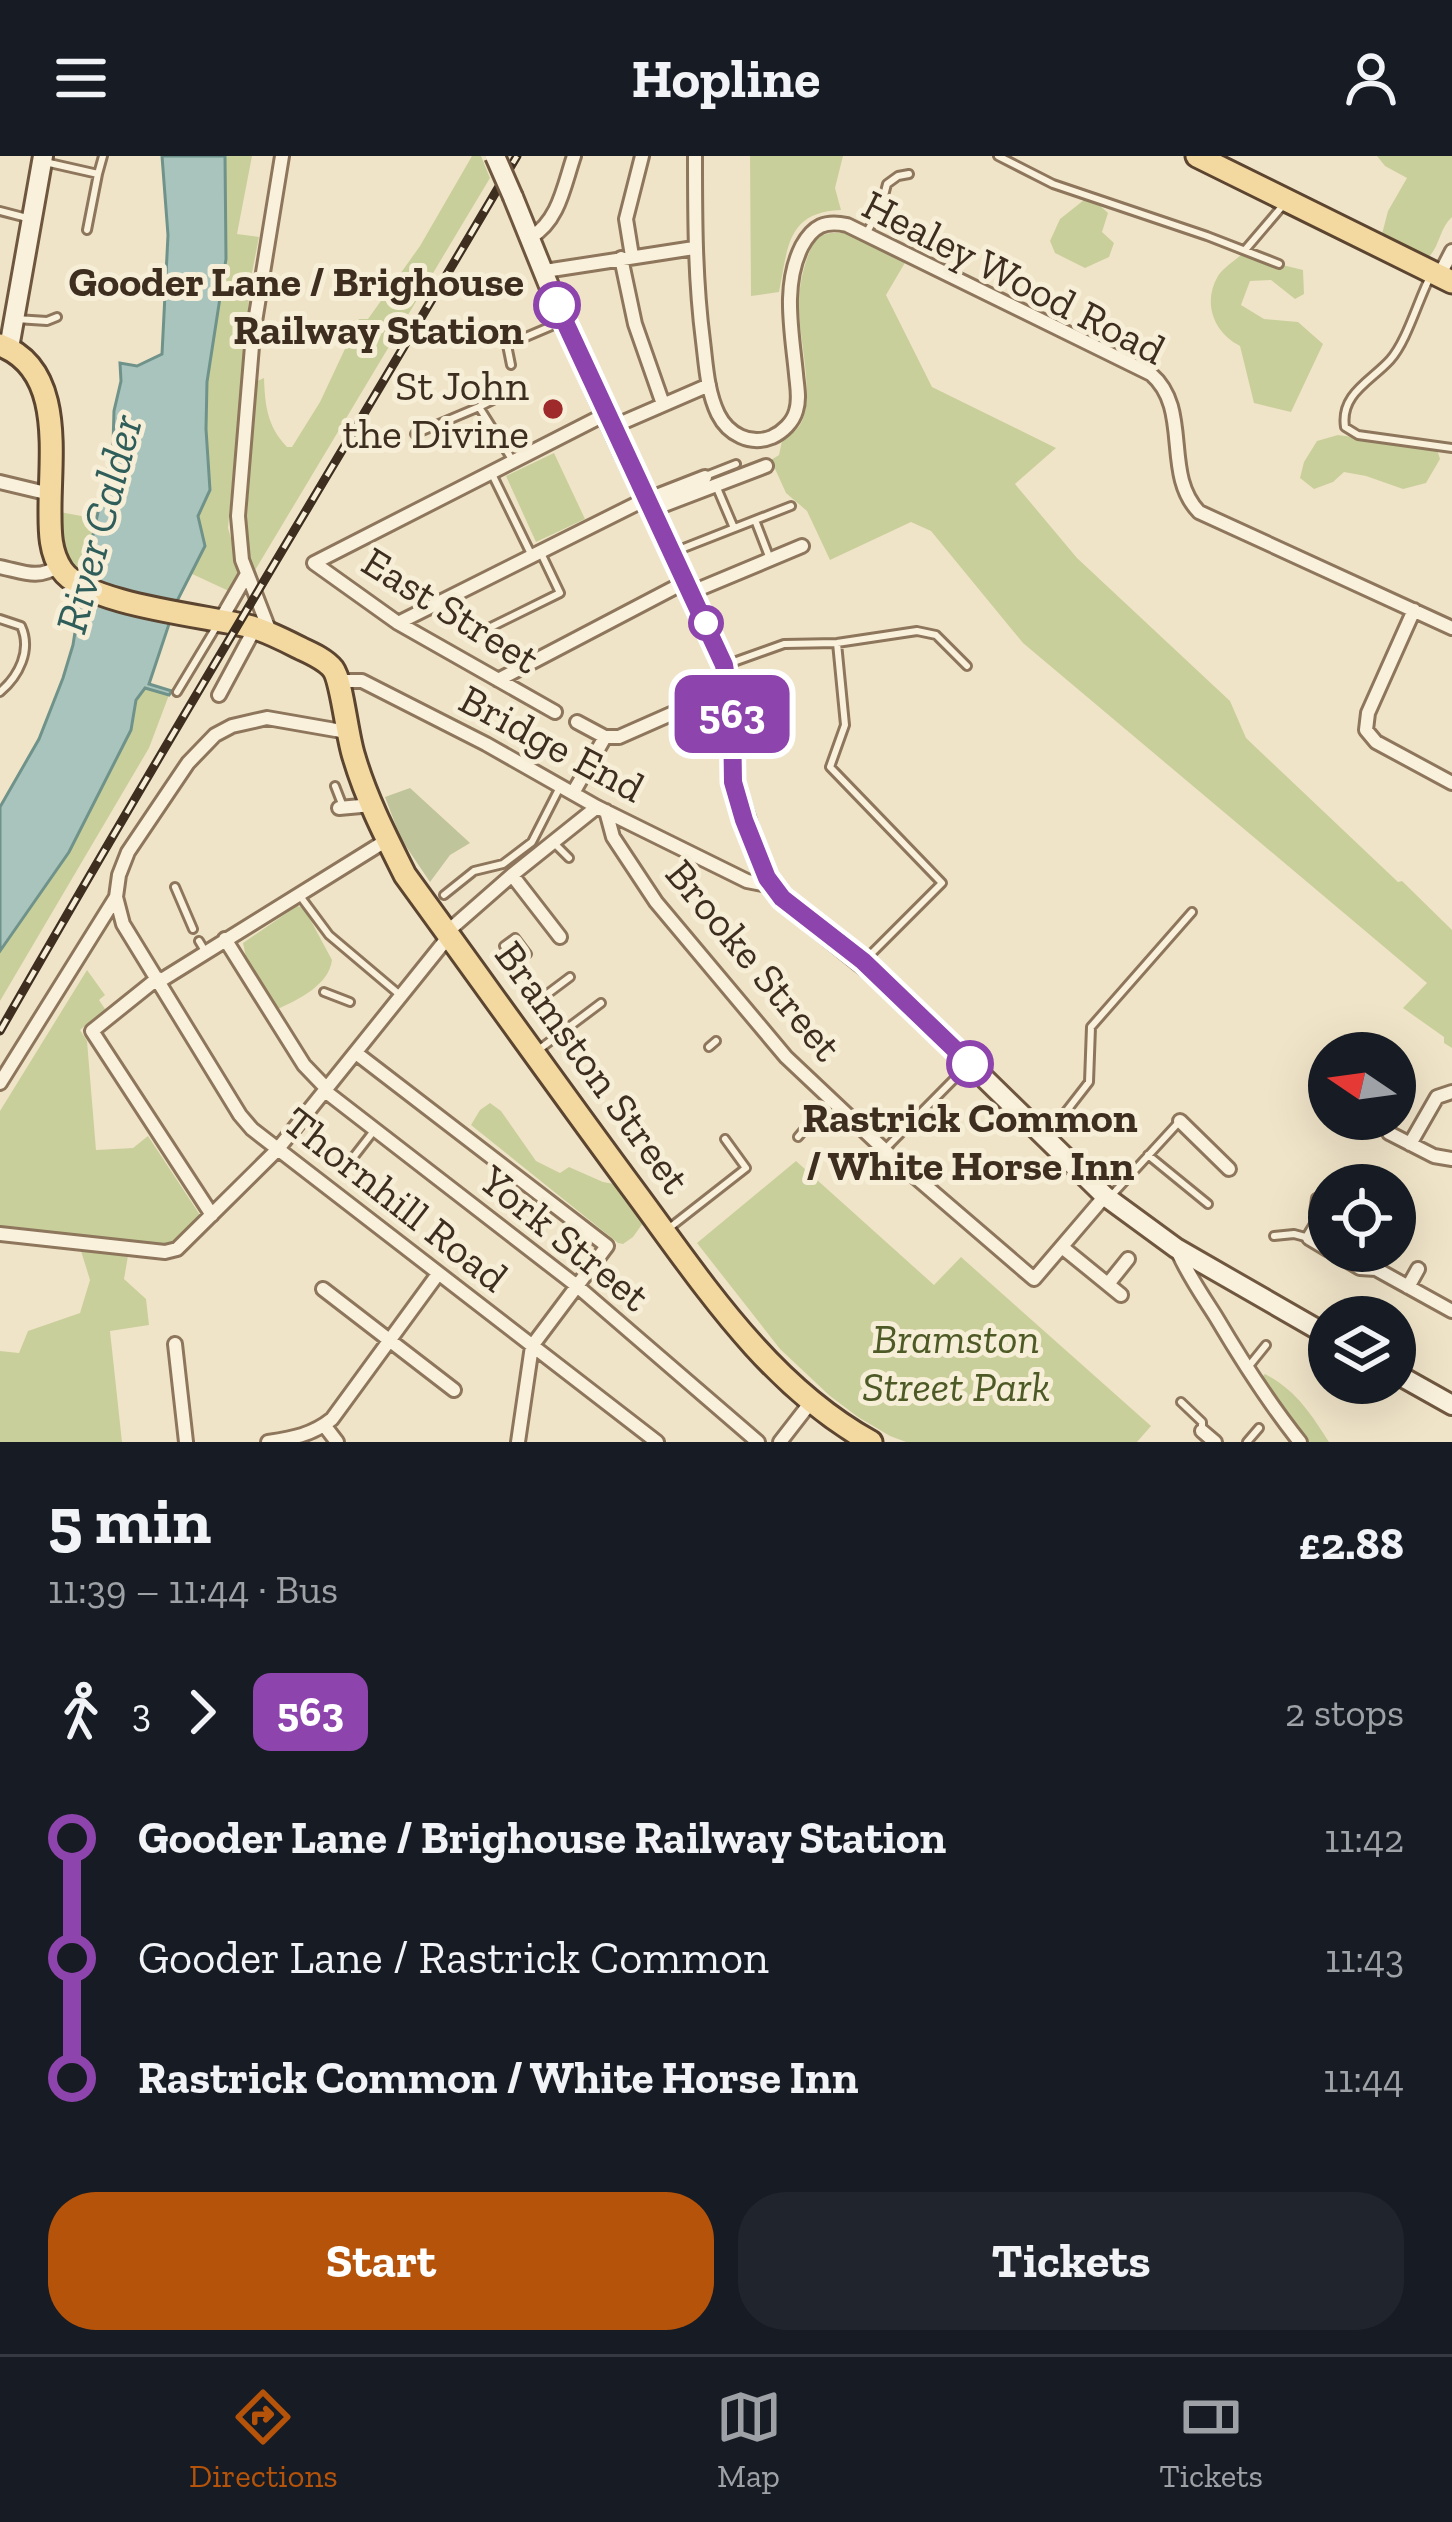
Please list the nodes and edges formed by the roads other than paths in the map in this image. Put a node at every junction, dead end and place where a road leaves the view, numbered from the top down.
1 (103, 156) edge
2 (282, 156) edge
3 (495, 156) edge
4 (574, 156) edge
5 (642, 156) edge
6 (695, 156) edge
7 (998, 156) edge
8 (1197, 156) edge
9 (42, 159) edge
10 (98, 174) junction
11 (909, 174) dead end
12 (1287, 200) junction
13 (0, 211) edge
14 (31, 218) junction
15 (87, 230) dead end
16 (867, 232) junction
17 (531, 237) junction
18 (694, 248) junction
19 (1245, 250) junction
20 (1452, 251) edge
21 (627, 257) junction
22 (1280, 264) dead end
23 (545, 271) junction
24 (1442, 276) edge
25 (56, 317) dead end
26 (13, 319) junction
27 (564, 321) junction
28 (4, 347) edge
29 (511, 364) dead end
30 (709, 385) junction
31 (512, 391) dead end
32 (663, 404) junction
33 (479, 407) junction
34 (609, 420) junction
35 (415, 434) dead end
36 (1452, 448) edge
37 (513, 461) junction
38 (736, 464) dead end
39 (766, 466) dead end
40 (491, 472) junction
41 (710, 481) junction
42 (0, 482) edge
43 (50, 494) junction
44 (648, 503) junction
45 (791, 506) dead end
46 (755, 520) junction
47 (734, 529) junction
48 (802, 546) dead end
49 (536, 552) junction
50 (672, 552) junction
51 (770, 559) junction
52 (59, 566) junction
53 (0, 567) edge
54 (247, 574) junction
55 (689, 586) junction
56 (1414, 610) junction
57 (207, 615) junction
58 (0, 619) edge
59 (509, 619) junction
60 (398, 623) junction
61 (514, 628) dead end
62 (1452, 628) edge
63 (487, 629) dead end
64 (262, 631) junction
65 (837, 643) junction
66 (724, 665) junction
67 (967, 666) dead end
68 (498, 680) junction
69 (340, 681) junction
70 (0, 692) edge
71 (177, 692) dead end
72 (219, 695) dead end
73 (731, 700) junction
74 (555, 712) dead end
75 (577, 722) dead end
76 (347, 732) junction
77 (604, 736) junction
78 (1452, 783) edge
79 (335, 786) dead end
80 (566, 790) junction
81 (371, 805) junction
82 (341, 807) joint
83 (602, 809) junction
84 (387, 840) junction
85 (554, 842) junction
86 (569, 858) dead end
87 (512, 875) junction
88 (772, 886) junction
89 (176, 887) dead end
90 (298, 893) junction
91 (443, 895) dead end
92 (116, 897) junction
93 (1192, 913) dead end
94 (193, 929) dead end
95 (448, 934) junction
96 (560, 937) dead end
97 (225, 939) junction
98 (504, 946) dead end
99 (527, 954) dead end
100 (863, 961) junction
101 (569, 977) dead end
102 (159, 980) junction
103 (324, 992) dead end
104 (400, 995) junction
105 (542, 998) dead end
106 (350, 1003) dead end
107 (601, 1003) dead end
108 (748, 1012) junction
109 (735, 1024) dead end
110 (534, 1053) junction
111 (356, 1054) junction
112 (969, 1063) junction
113 (0, 1083) edge
114 (326, 1090) junction
115 (1452, 1092) edge
116 (831, 1099) junction
117 (818, 1113) dead end
118 (1180, 1121) joint
119 (810, 1123) dead end
120 (375, 1130) junction
121 (798, 1137) dead end
122 (725, 1139) dead end
123 (1045, 1139) junction
124 (1401, 1140) edge
125 (1410, 1144) junction
126 (277, 1150) junction
127 (884, 1150) junction
128 (1148, 1155) junction
129 (1452, 1159) edge
130 (345, 1168) dead end
131 (1229, 1169) dead end
132 (1107, 1197) junction
133 (1208, 1204) dead end
134 (212, 1215) junction
135 (665, 1232) junction
136 (0, 1234) edge
137 (1274, 1235) dead end
138 (1308, 1238) edge
139 (1062, 1247) junction
140 (1176, 1248) junction
141 (1128, 1259) dead end
142 (1418, 1269) dead end
143 (1381, 1272) edge
144 (438, 1274) junction
145 (1108, 1284) junction
146 (577, 1286) junction
147 (1408, 1287) junction
148 (323, 1289) dead end
149 (1121, 1295) dead end
150 (1452, 1311) edge
151 (1308, 1324) edge
152 (390, 1342) junction
153 (175, 1344) dead end
154 (1266, 1345) dead end
155 (532, 1346) junction
156 (1246, 1368) junction
157 (1416, 1385) edge
158 (454, 1390) dead end
159 (811, 1402) junction
160 (1181, 1402) dead end
161 (1452, 1405) edge
162 (324, 1425) junction
163 (1258, 1429) dead end
164 (1202, 1431) joint
165 (186, 1442) edge
166 (268, 1442) edge
167 (337, 1442) edge
168 (518, 1442) edge
169 (657, 1442) edge
170 (758, 1442) edge
171 (780, 1442) edge
172 (871, 1442) edge
173 (1215, 1442) edge
174 (1247, 1442) edge
175 (1300, 1442) edge

1 - 10 lane
2 - 54 street
3 - 17 street, bridge
4 - 17 street
5 - 21 street
6 - 18 street, Healey Wood Road
7 - 19 lane
8 - 12 main road
9 - 10 lane
9 - 14 street
10 - 15 lane
11 - 16 lane
12 - 19 lane
12 - 24 main road
13 - 14 lane
14 - 26 street
16 - 30 street, Healey Wood Road
16 - 56 street, Healey Wood Road
17 - 23 street
18 - 21 street
18 - 30 street, Healey Wood Road
19 - 22 lane
20 - 24 street
21 - 23 street
21 - 32 street
23 - 27 street
24 - 36 lane
25 - 26 lane
26 - 28 street
27 - 29 lane
27 - 34 street
28 - 43 main road
30 - 32 street
31 - 33 lane
32 - 34 street
33 - 35 lane
33 - 37 lane
34 - 37 street
34 - 44 street
37 - 40 street
38 - 41 lane
39 - 41 street
40 - 49 lane
40 - 60 street, East Street
41 - 44 street
41 - 47 lane
42 - 43 street
43 - 52 main road
44 - 49 street
44 - 50 street
45 - 46 lane
46 - 47 lane
46 - 51 lane
47 - 50 lane
48 - 51 street
49 - 59 lane
49 - 60 street
50 - 55 street
51 - 55 street
52 - 53 street
52 - 57 main road
54 - 57 street
54 - 64 street
55 - 66 street
55 - 68 street
56 - 62 street, Healey Wood Road
56 - 78 street
57 - 64 main road
57 - 71 lane
58 - 70 lane
59 - 61 lane
59 - 63 lane
60 - 68 street, East Street
64 - 69 main road
64 - 72 street
65 - 66 lane
65 - 67 lane
65 - 100 lane
66 - 73 street
68 - 74 street, East Street
69 - 76 main road, Bramston Street
69 - 80 street, Bridge End
73 - 77 street
73 - 88 street
75 - 77 street
76 - 81 main road, Bramston Street
76 - 92 street
77 - 80 street
79 - 82 lane
80 - 83 street, Bridge End
80 - 91 lane
81 - 82 street
81 - 84 main road, Bramston Street
83 - 85 street
83 - 88 street, Bridge End
83 - 108 street, Brooke Street
84 - 90 street
84 - 95 main road, Bramston Street
85 - 86 lane
85 - 87 street
87 - 95 street
87 - 96 street
88 - 100 street
89 - 94 lane
90 - 97 street
90 - 104 lane
92 - 102 street, Thornhill Road
92 - 113 street
93 - 123 lane
95 - 104 street
95 - 110 main road, Bramston Street
97 - 102 street
97 - 114 street, York Street
98 - 99 lane
100 - 112 street
101 - 105 lane
102 - 126 street, Thornhill Road
102 - 134 street
103 - 106 lane
104 - 111 street
107 - 110 lane
108 - 109 lane
108 - 116 street, Brooke Street
110 - 135 main road, Bramston Street
111 - 114 street
111 - 146 street
112 - 123 street
112 - 127 lane
114 - 120 street, York Street
114 - 126 street
115 - 125 street
116 - 117 lane
116 - 127 street, Brooke Street
118 - 128 lane
118 - 131 street
119 - 121 lane
120 - 130 lane
120 - 146 street, York Street
122 - 135 lane
123 - 132 street
124 - 125 street
125 - 129 street
126 - 134 street
126 - 144 street, Thornhill Road
127 - 139 street, Brooke Street
128 - 132 lane
128 - 133 lane
132 - 139 street
132 - 140 street
134 - 136 street
135 - 159 main road, Bramston Street
137 - 138 lane
139 - 145 street
140 - 151 street
140 - 156 street
141 - 145 street
142 - 147 street
143 - 147 street
144 - 152 street
144 - 155 street, Thornhill Road
145 - 149 street
146 - 155 street
146 - 170 street, York Street
147 - 150 street
148 - 152 street
152 - 158 street
152 - 162 street
153 - 165 street
154 - 156 lane
155 - 168 street
155 - 169 street, Thornhill Road
156 - 175 street
157 - 161 street
159 - 171 street
159 - 172 main road, Bramston Street
160 - 164 lane
162 - 166 street
162 - 167 street
163 - 174 lane
164 - 173 street

